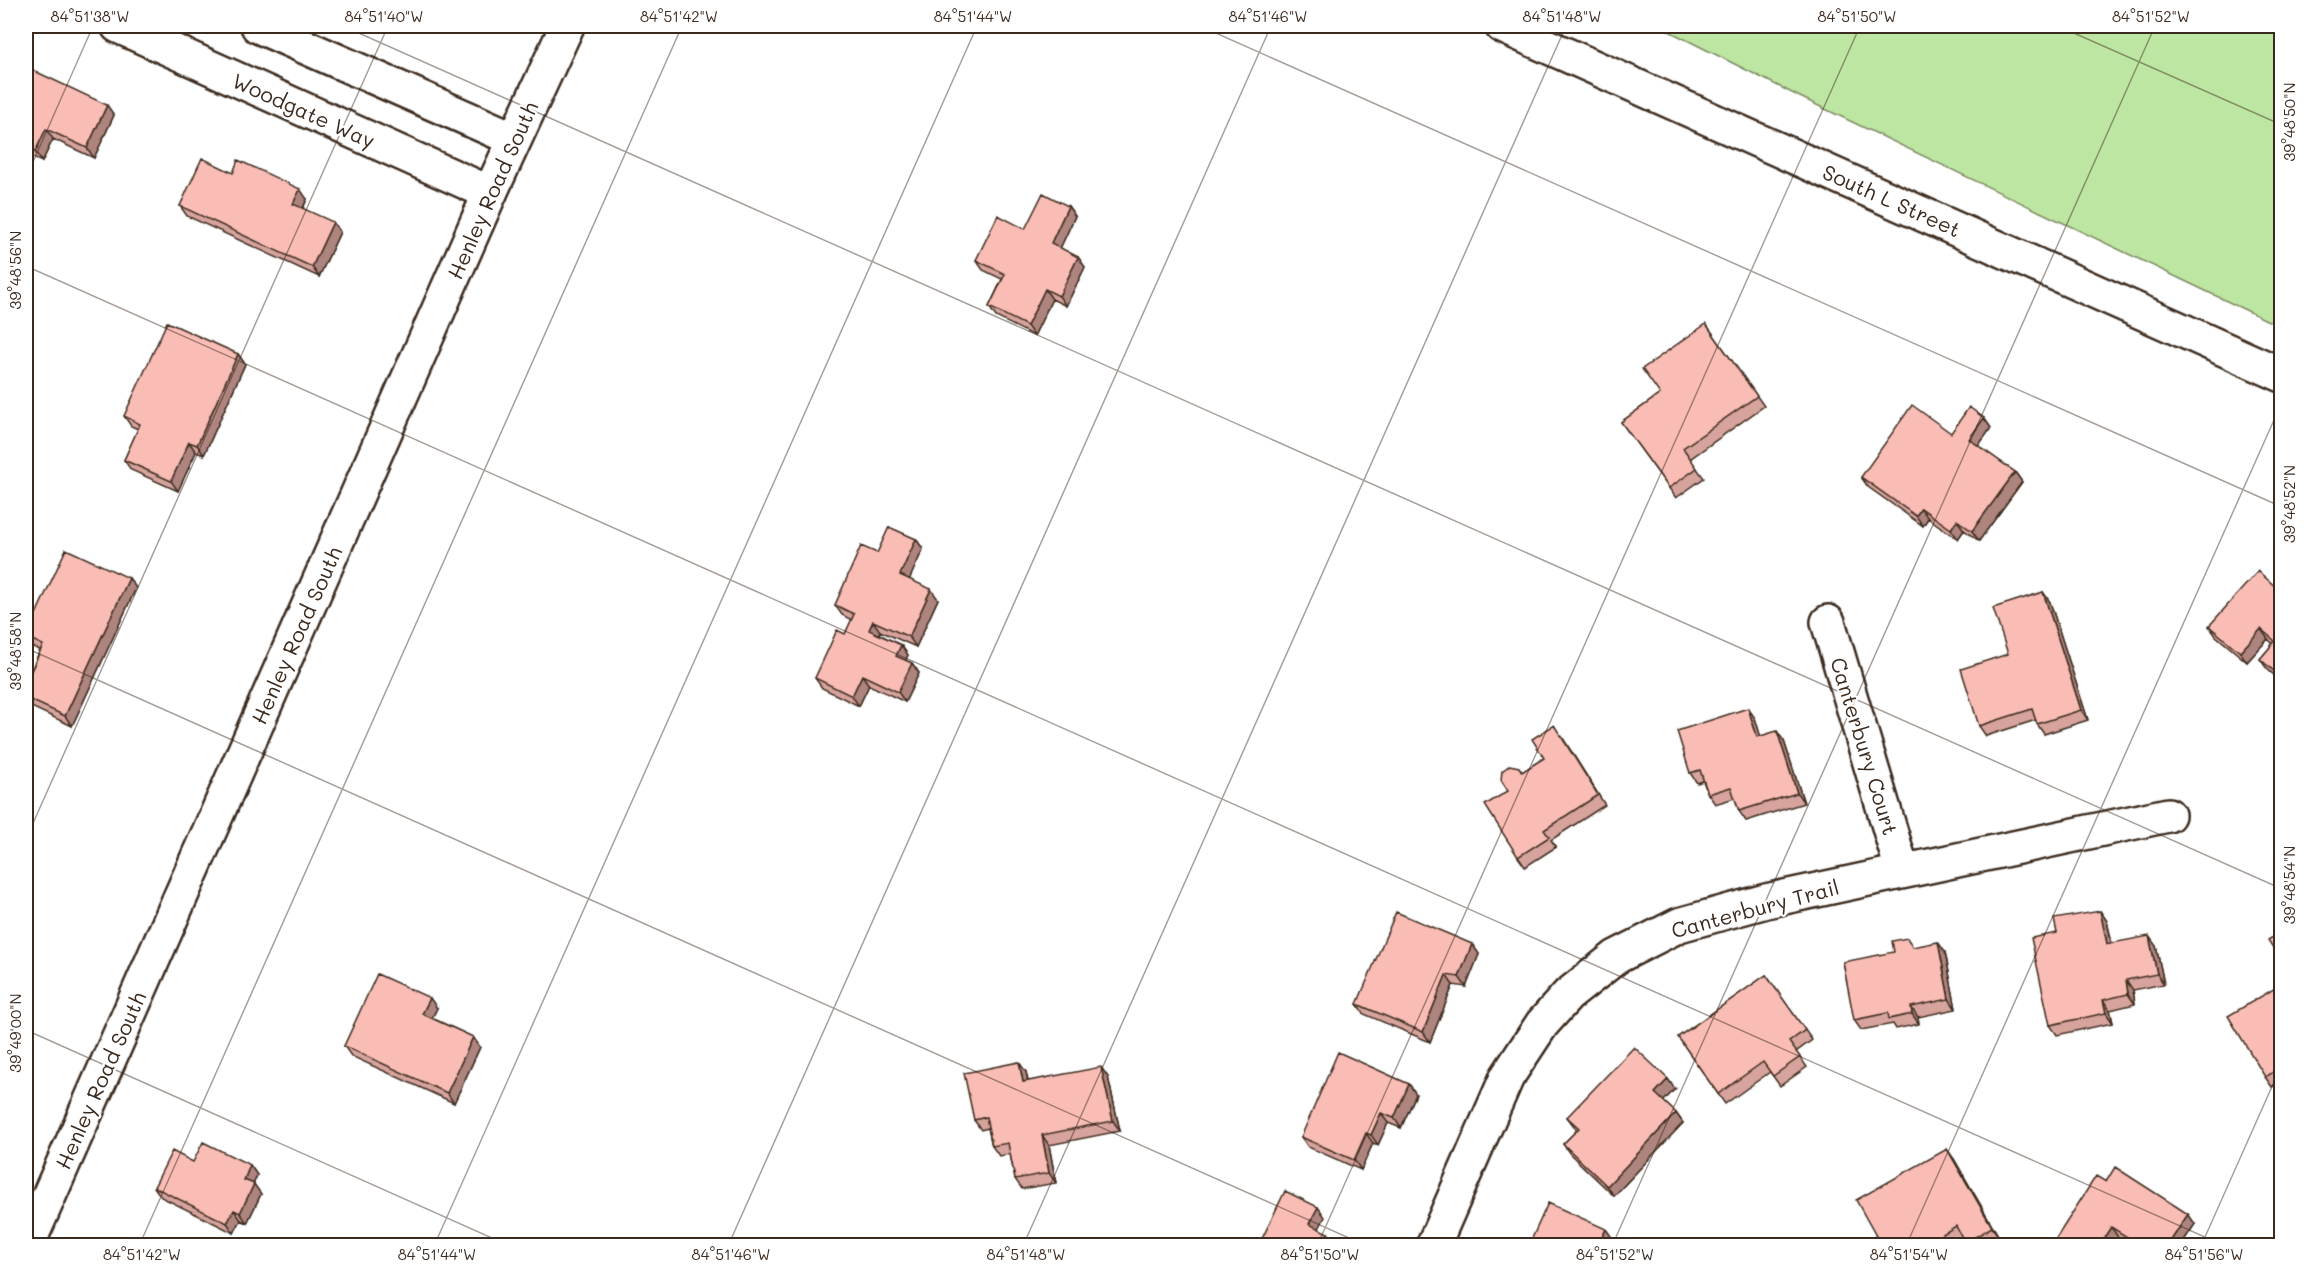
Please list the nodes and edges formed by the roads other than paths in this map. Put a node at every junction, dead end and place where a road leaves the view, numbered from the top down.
1 (118, 26) edge
2 (258, 26) edge
3 (567, 26) edge
4 (1502, 26) edge
5 (514, 139) junction
6 (490, 193) junction
7 (2282, 375) edge
8 (1828, 622) dead end
9 (2168, 815) dead end
10 (1902, 870) junction
11 (27, 1245) edge
12 (1433, 1245) edge

1 - 6 street, Woodgate Way
2 - 5 street
3 - 5 street, Henley Road South
4 - 7 street, South L Street
5 - 6 street, Henley Road South
6 - 11 street, Henley Road South
8 - 10 street, Canterbury Court
9 - 10 street, Canterbury Trail
10 - 12 street, Canterbury Trail

